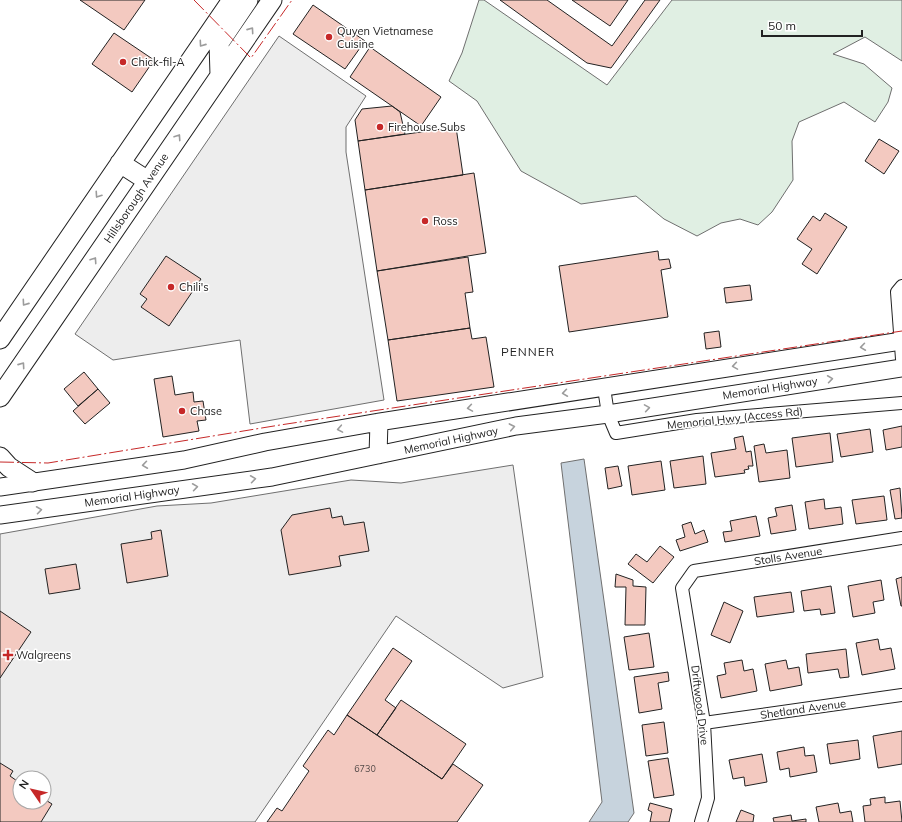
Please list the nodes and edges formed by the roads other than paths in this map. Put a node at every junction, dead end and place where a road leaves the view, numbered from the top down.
1 (248, 0) edge
2 (272, 0) edge
3 (227, 2) edge
4 (220, 75) junction
5 (120, 162) junction
6 (148, 181) junction
7 (902, 286) edge
8 (0, 339) edge
9 (901, 341) edge
10 (902, 359) edge
11 (902, 368) edge
12 (604, 388) junction
13 (0, 397) edge
14 (902, 403) edge
15 (608, 414) junction
16 (379, 422) junction
17 (378, 455) junction
18 (0, 457) edge
19 (32, 482) junction
20 (0, 487) edge
21 (0, 515) edge
22 (902, 538) edge
23 (682, 588) joint
24 (902, 695) edge
25 (704, 723) junction
26 (701, 822) edge

1 - 4 main road
4 -> 2 main road, Hillsborough Avenue
3 -> 5 main road
6 -> 4 main road, Hillsborough Avenue
5 - 6 main road
5 -> 8 main road
13 -> 6 main road, Hillsborough Avenue
7 - 9 street
9 - 10 street
9 -> 12 main road
15 -> 11 main road, Memorial Highway
12 - 15 street, Memorial Hwy (Access Rd)
12 -> 16 main road
14 - 15 street, Memorial Hwy (Access Rd)
17 -> 15 main road, Memorial Highway
16 - 17 main road
16 -> 19 main road
21 -> 17 main road, Memorial Highway
18 - 19 main road
19 - 20 main road
22 - 23 street, Stolls Avenue
23 - 25 street, Driftwood Drive
24 - 25 street, Shetland Avenue
25 - 26 street, Driftwood Drive

